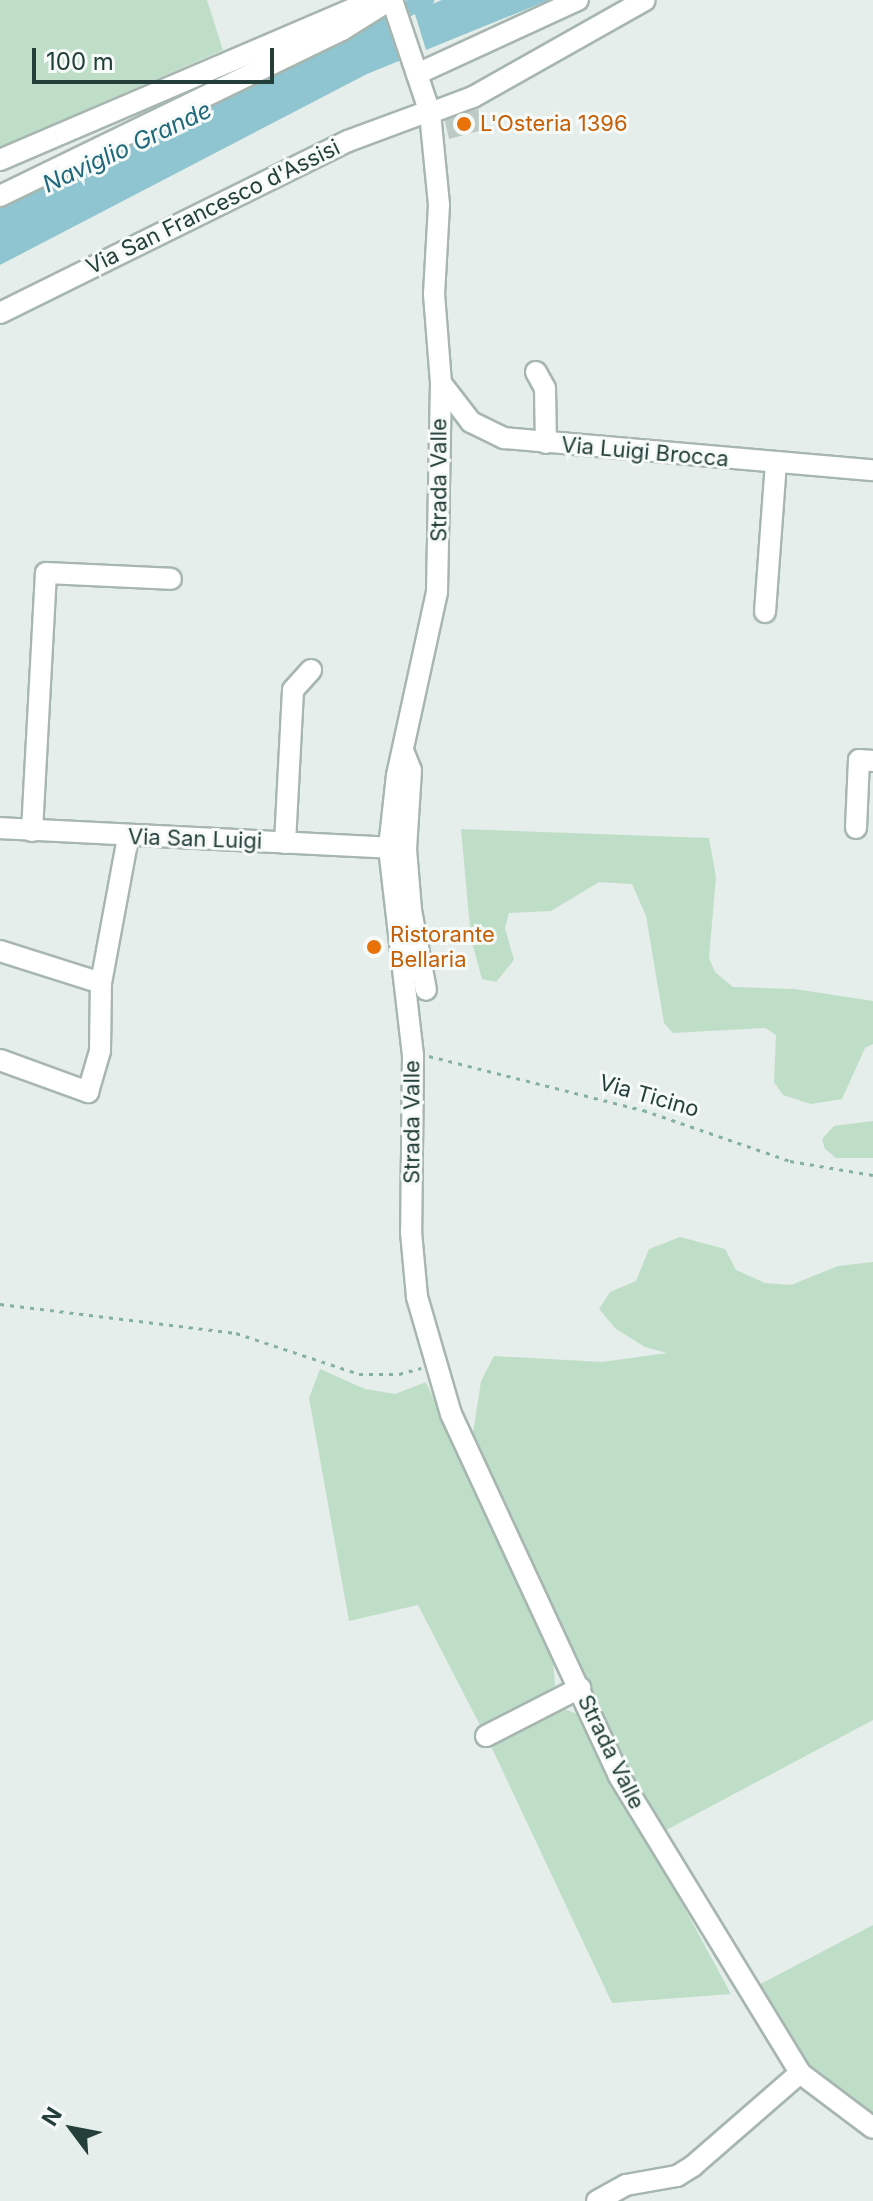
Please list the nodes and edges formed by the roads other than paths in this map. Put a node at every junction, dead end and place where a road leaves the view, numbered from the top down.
1 (372, 0) edge
2 (578, 0) edge
3 (645, 0) edge
4 (392, 2) edge
5 (416, 70) junction
6 (430, 112) junction
7 (0, 160) edge
8 (0, 196) edge
9 (0, 313) edge
10 (536, 372) dead end
11 (441, 383) junction
12 (546, 443) junction
13 (776, 463) junction
14 (873, 470) edge
15 (171, 579) dead end
16 (765, 612) dead end
17 (311, 670) dead end
18 (402, 749) junction
19 (873, 761) edge
20 (0, 828) edge
21 (856, 828) dead end
22 (32, 831) junction
23 (128, 837) junction
24 (285, 843) junction
25 (389, 848) junction
26 (0, 951) edge
27 (101, 983) junction
28 (426, 990) dead end
29 (0, 1060) edge
30 (580, 1688) junction
31 (486, 1736) dead end
32 (800, 2073) junction
33 (873, 2128) edge
34 (597, 2201) edge

1 - 7 street
2 - 5 street
3 - 6 street, Via San Francesco d'Assisi
4 - 5 street, Strada Valle
4 - 8 street
5 - 6 street, Strada Valle
6 - 9 street, Via San Francesco d'Assisi
6 - 11 street, Strada Valle
10 - 12 street
11 - 12 street, Via Luigi Brocca
11 - 18 street, Strada Valle
12 - 13 street, Via Luigi Brocca
13 - 14 street, Via Luigi Brocca
13 - 16 street
15 - 22 street
17 - 24 street
18 - 25 street, Strada Valle
18 - 28 street
19 - 21 street
20 - 22 street, Via San Luigi
22 - 23 street, Via San Luigi
23 - 24 street, Via San Luigi
23 - 27 street
24 - 25 street, Via San Luigi
25 - 30 street, Strada Valle
26 - 27 street
27 - 29 street
30 - 31 street
30 - 32 street, Strada Valle
32 - 33 street, Strada Valle
32 - 34 street

